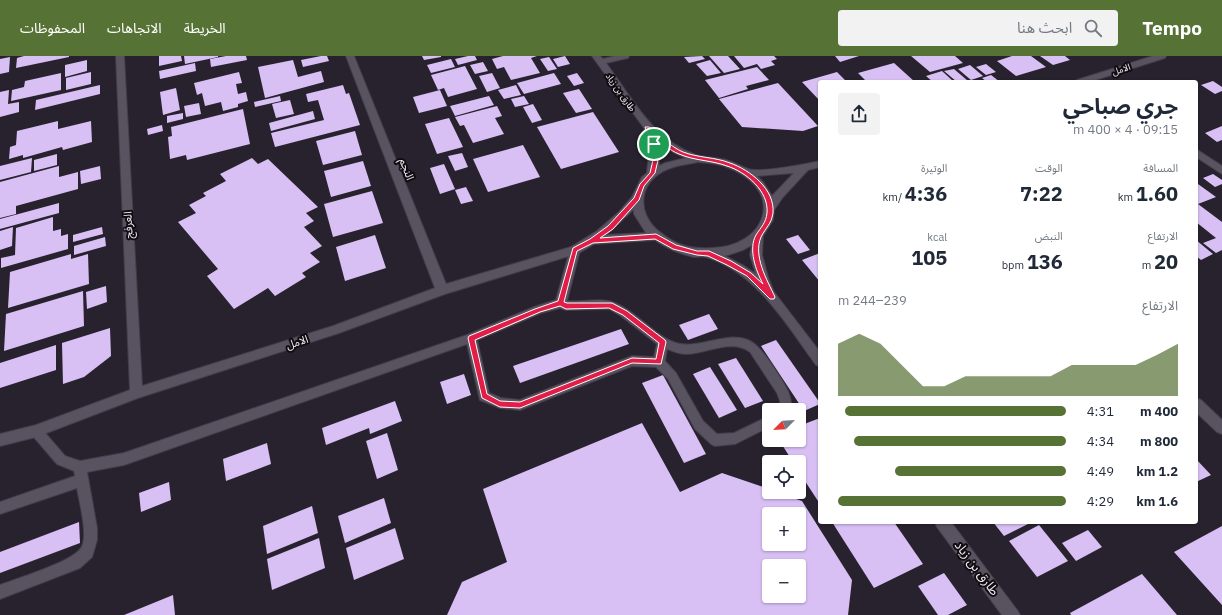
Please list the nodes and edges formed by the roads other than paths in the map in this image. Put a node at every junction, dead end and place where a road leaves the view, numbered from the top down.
1 (120, 56) edge
2 (350, 56) edge
3 (625, 56) edge
4 (1162, 56) edge
5 (598, 59) edge
6 (1095, 80) edge
7 (647, 128) junction
8 (1198, 153) edge
9 (698, 159) junction
10 (818, 165) edge
11 (804, 169) junction
12 (1222, 171) edge
13 (652, 173) junction
14 (747, 173) junction
15 (637, 199) junction
16 (770, 209) junction
17 (656, 236) junction
18 (758, 236) junction
19 (592, 240) junction
20 (575, 250) junction
21 (709, 254) junction
22 (442, 290) junction
23 (772, 297) junction
24 (561, 303) junction
25 (471, 338) junction
26 (663, 342) junction
27 (818, 358) edge
28 (659, 362) junction
29 (136, 393) junction
30 (787, 403) edge
31 (1198, 406) edge
32 (762, 424) edge
33 (1222, 428) edge
34 (36, 431) junction
35 (0, 440) edge
36 (81, 474) junction
37 (0, 508) edge
38 (944, 524) edge
39 (0, 592) edge
40 (1012, 615) edge

1 - 29 street, العرفج
2 - 22 street, النجم
3 - 5 street
4 - 6 street, الامل
5 - 7 street, طارق بن زياد
7 - 9 street, طارق بن زياد
7 - 13 street, طارق بن زياد
8 - 12 street
9 - 13 street
9 - 14 street
10 - 11 street
11 - 14 street
11 - 16 street
13 - 15 street
14 - 16 street
15 - 17 street
15 - 19 street, الامل
16 - 18 street
17 - 19 street, الامل
17 - 21 street
18 - 21 street
18 - 23 street
19 - 20 street, الامل
20 - 22 street, الامل
20 - 24 lane
21 - 23 street
22 - 29 street, الامل
23 - 27 street
24 - 25 lane
24 - 26 lane
25 - 28 lane
25 - 36 lane
26 - 28 lane
26 - 30 lane
28 - 32 lane
29 - 34 street, الامل
31 - 33 street
34 - 35 street, الامل
34 - 36 lane
36 - 37 lane
36 - 39 lane
38 - 40 street, طارق بن زياد

